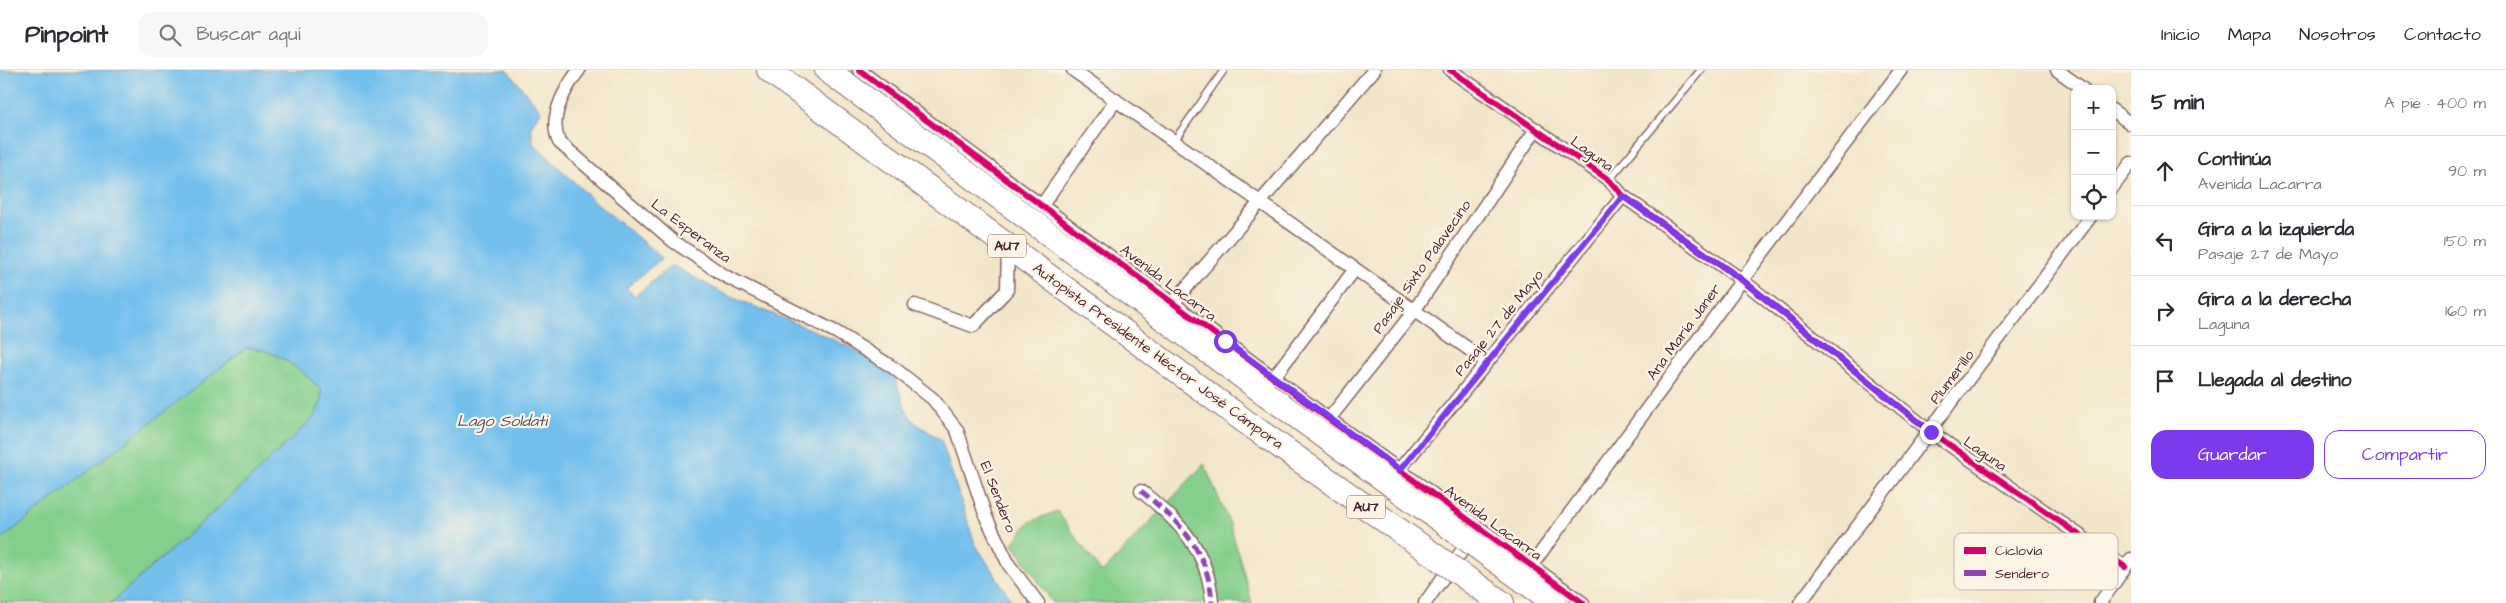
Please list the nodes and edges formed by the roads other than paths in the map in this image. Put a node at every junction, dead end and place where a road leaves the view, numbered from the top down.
1 (578, 70) edge
2 (769, 70) edge
3 (827, 70) edge
4 (860, 70) edge
5 (1073, 70) edge
6 (1224, 70) edge
7 (1374, 70) edge
8 (1450, 70) edge
9 (1701, 70) edge
10 (1901, 70) edge
11 (2057, 70) edge
12 (2078, 85) edge
13 (1116, 100) junction
14 (2116, 113) edge
15 (2131, 124) edge
16 (1536, 129) junction
17 (1174, 141) junction
18 (2131, 163) edge
19 (1609, 180) junction
20 (2116, 183) edge
21 (1623, 196) junction
22 (1260, 202) junction
23 (1042, 205) junction
24 (2088, 220) edge
25 (1008, 246) junction
26 (1355, 269) junction
27 (1742, 280) junction
28 (1174, 302) junction
29 (916, 305) dead end
30 (1414, 311) junction
31 (1487, 362) junction
32 (1270, 386) junction
33 (934, 399) joint
34 (1329, 419) junction
35 (1931, 432) junction
36 (1400, 470) junction
37 (1141, 491) dead end
38 (1478, 528) junction
39 (2083, 533) edge
40 (2128, 563) edge
41 (1531, 566) junction
42 (2118, 577) edge
43 (2109, 590) edge
44 (1555, 593) edge
45 (1038, 603) edge
46 (1212, 603) edge
47 (1425, 603) edge
48 (1502, 603) edge
49 (1542, 603) edge
50 (1583, 603) edge
51 (1800, 603) edge
52 (2100, 603) edge

1 - 33 street, La Esperanza
2 - 25 highway, Autopista Presidente Héctor José Cámpora / AU7
3 - 32 highway, AU7
4 - 23 street, Avenida Lacarra
5 - 13 street
6 - 17 lane
7 - 22 street
8 - 16 street, Laguna
9 - 19 lane
10 - 27 street, Ana María Janer
11 - 12 street
13 - 17 street
13 - 23 street
14 - 15 street
16 - 19 street, Laguna
16 - 30 street, Pasaje Sixto Palavecino
17 - 22 street
18 - 20 street
19 - 21 street, Laguna
21 - 27 street, Laguna
21 - 31 street, Pasaje 27 de Mayo
22 - 26 street
22 - 28 street
23 - 28 street, Avenida Lacarra
24 - 35 street, Plumerillo
25 - 29 street
25 - 48 highway, Autopista Presidente Héctor José Cámpora / AU7, bridge
26 - 30 street
26 - 32 street
27 - 35 street, Laguna
27 - 41 street, Ana María Janer
28 - 32 street, Avenida Lacarra
30 - 31 street
30 - 34 street, Pasaje Sixto Palavecino
31 - 36 street, Pasaje 27 de Mayo
32 - 34 street, Avenida Lacarra
32 - 44 highway, AU7, bridge
33 - 45 street, El Sendero
34 - 36 street, Avenida Lacarra
35 - 39 street, Laguna
35 - 51 street, Plumerillo
36 - 38 street, Avenida Lacarra
37 - 46 street
38 - 41 street, Avenida Lacarra
38 - 47 street
40 - 42 street
41 - 44 street, Avenida Lacarra
43 - 52 street
44 - 49 street
44 - 50 street, Avenida Lacarra

